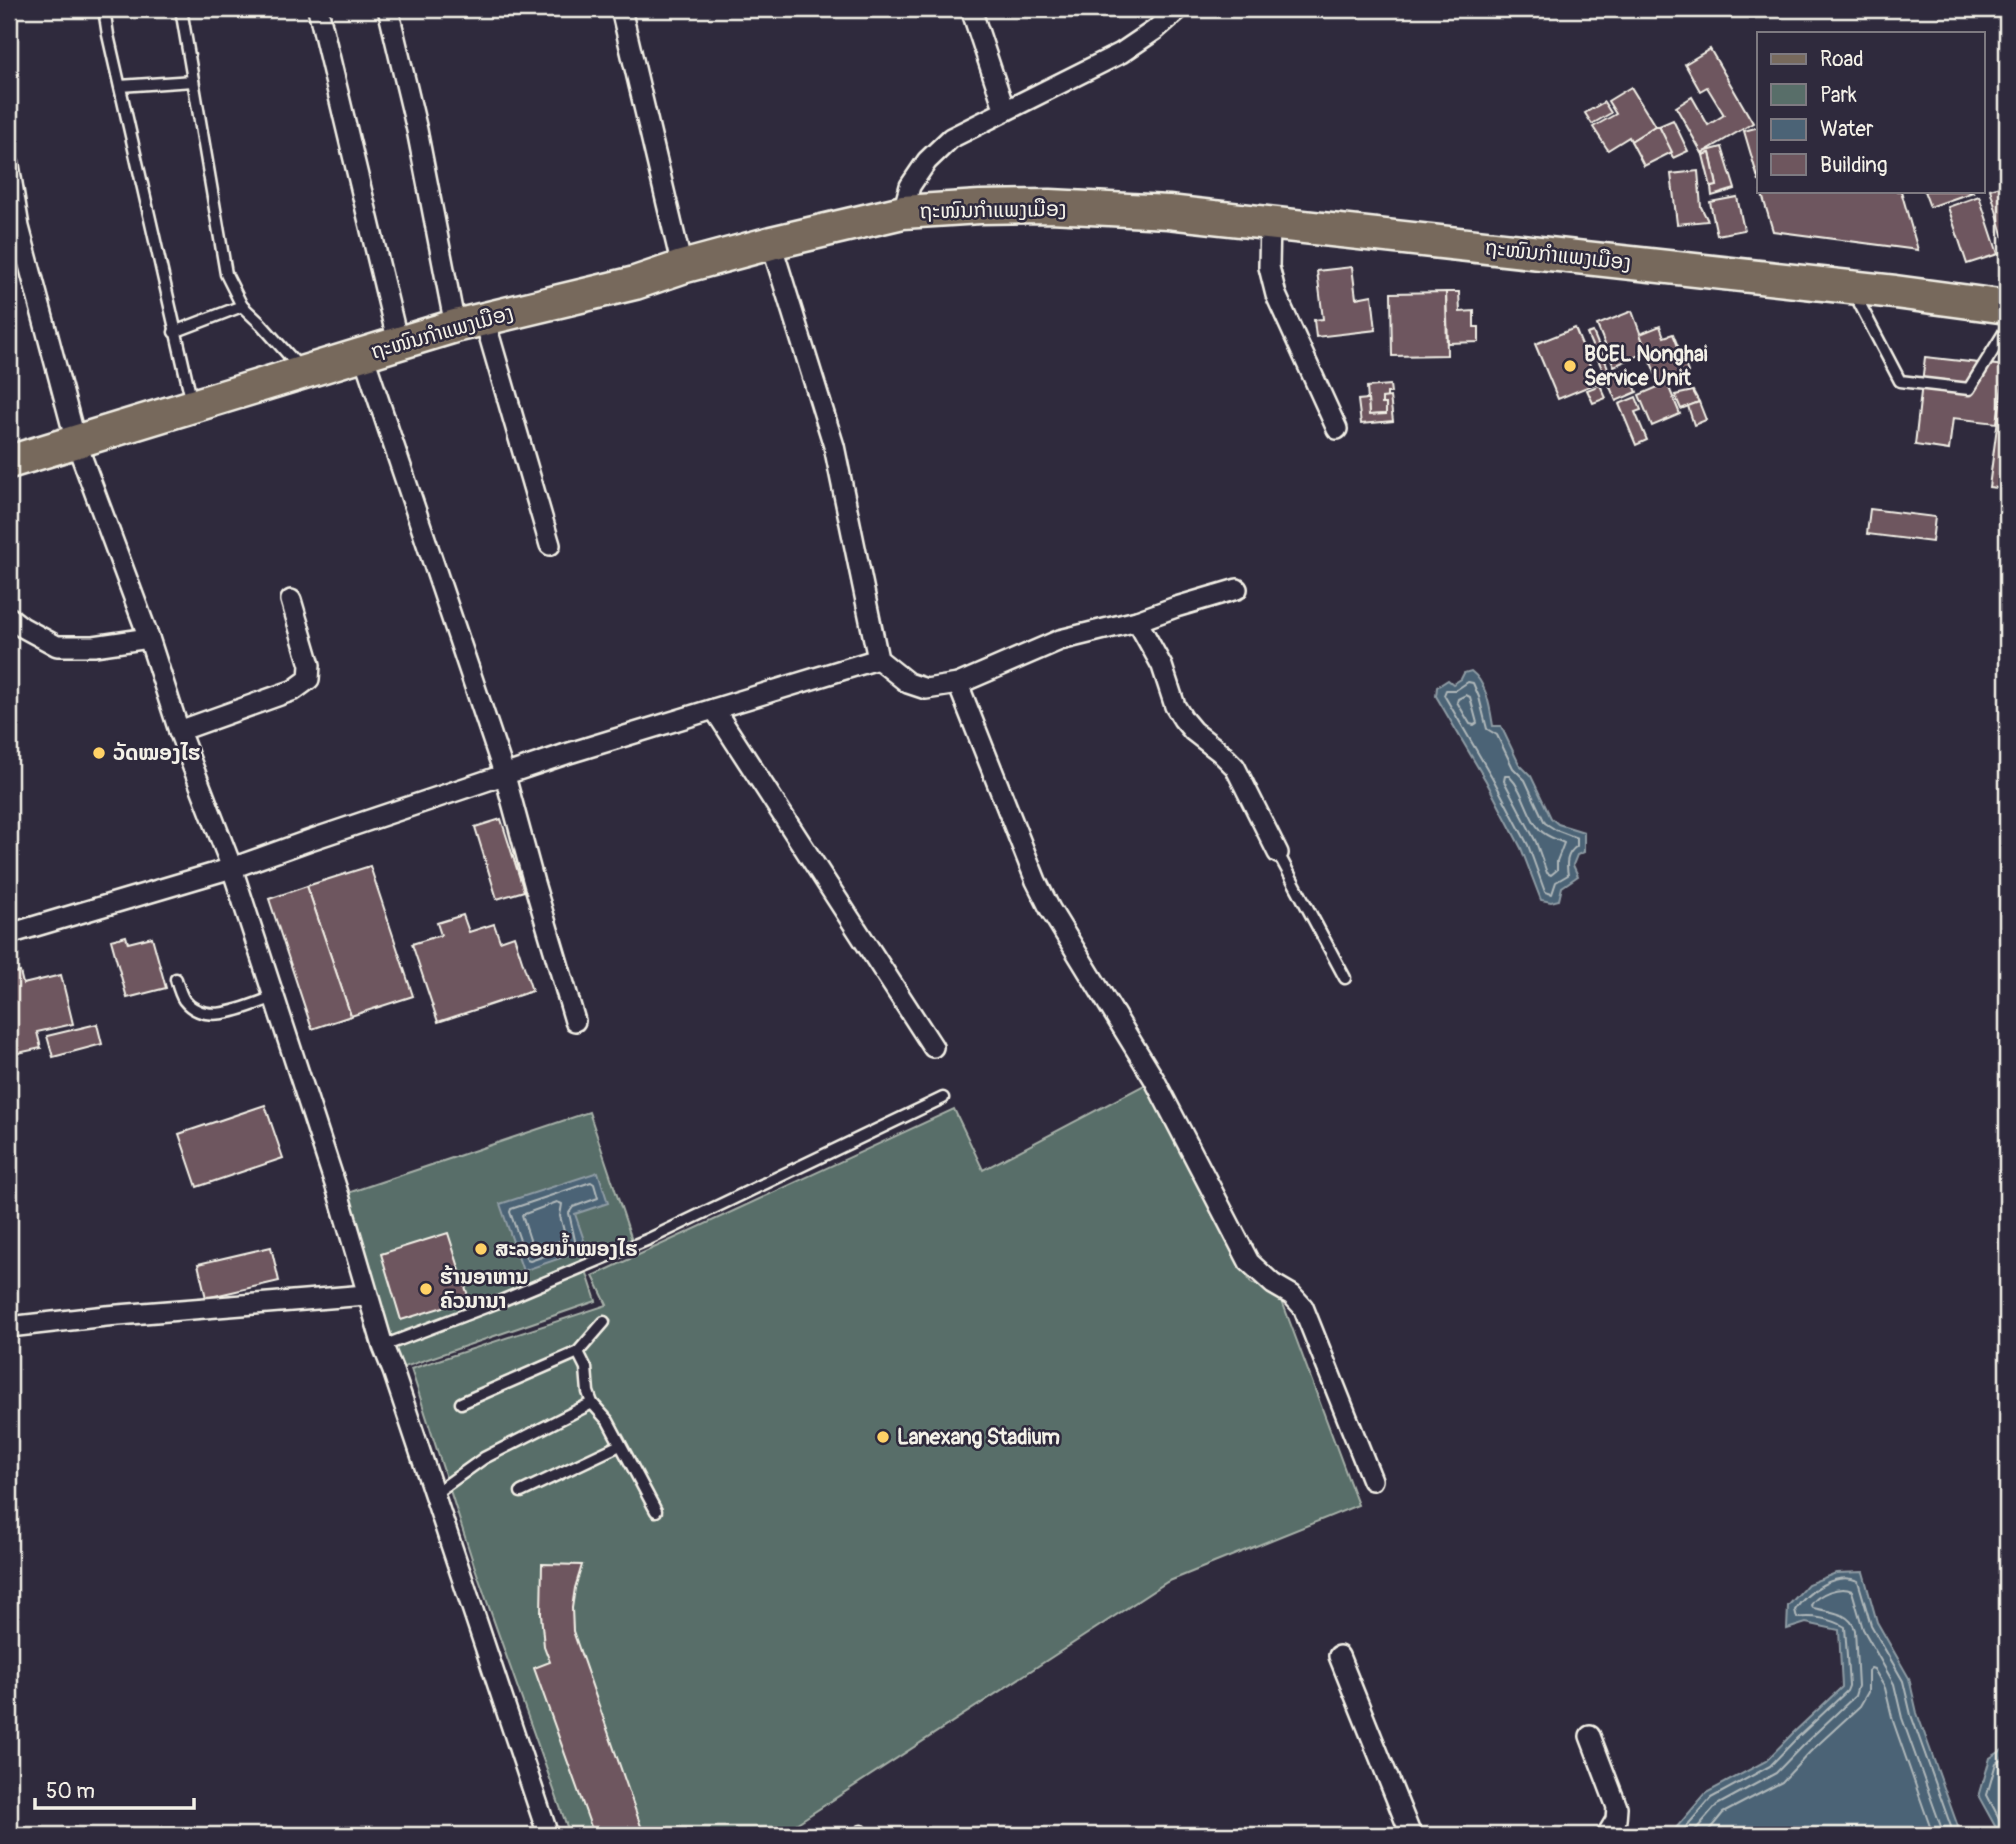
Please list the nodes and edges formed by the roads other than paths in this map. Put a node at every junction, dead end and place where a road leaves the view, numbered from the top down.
1 (104, 9) edge
2 (181, 9) edge
3 (318, 9) edge
4 (388, 9) edge
5 (621, 9) edge
6 (971, 9) edge
7 (1179, 9) edge
8 (193, 81) junction
9 (120, 86) junction
10 (1005, 111) junction
11 (9, 165) edge
12 (904, 212) junction
13 (1270, 223) junction
14 (771, 243) junction
15 (682, 267) junction
16 (1851, 287) junction
17 (242, 306) junction
18 (2007, 307) edge
19 (469, 322) junction
20 (2007, 328) edge
21 (174, 332) junction
22 (398, 343) junction
23 (363, 354) junction
24 (304, 373) junction
25 (192, 407) junction
26 (1338, 429) dead end
27 (76, 442) junction
28 (9, 463) edge
29 (550, 545) dead end
30 (1237, 589) dead end
31 (291, 600) dead end
32 (9, 617) edge
33 (1137, 621) junction
34 (149, 638) junction
35 (878, 659) junction
36 (958, 684) junction
37 (714, 709) junction
38 (179, 731) junction
39 (505, 776) junction
40 (1278, 853) joint
41 (232, 868) junction
42 (9, 934) edge
43 (1345, 978) dead end
44 (176, 979) dead end
45 (274, 997) junction
46 (575, 1021) dead end
47 (933, 1047) dead end
48 (943, 1098) dead end
49 (366, 1295) junction
50 (604, 1322) dead end
51 (9, 1327) edge
52 (383, 1346) junction
53 (578, 1352) junction
54 (592, 1402) junction
55 (461, 1403) dead end
56 (620, 1445) junction
57 (1372, 1480) dead end
58 (521, 1492) dead end
59 (434, 1494) junction
60 (656, 1511) dead end
61 (1339, 1656) dead end
62 (1590, 1736) dead end
63 (548, 1835) edge
64 (1411, 1835) edge
65 (1607, 1835) edge

1 - 9 lane
2 - 8 lane
3 - 22 street
4 - 19 street
5 - 15 street
6 - 10 street
7 - 10 street
8 - 9 lane
8 - 17 lane
9 - 21 lane
10 - 12 street
11 - 27 street
12 - 13 main road, ຖະໜົນກຳແພງເມືອງ
12 - 14 main road, ຖະໜົນກຳແພງເມືອງ
13 - 16 main road, ຖະໜົນກຳແພງເມືອງ
13 - 26 street
14 - 15 main road, ຖະໜົນກຳແພງເມືອງ
14 - 35 street
15 - 19 main road, ຖະໜົນກຳແພງເມືອງ
16 - 18 main road, ຖະໜົນກຳແພງເມືອງ
16 - 20 lane
17 - 21 lane
17 - 24 lane
19 - 22 main road, ຖະໜົນກຳແພງເມືອງ
19 - 29 street
21 - 25 lane
22 - 23 main road, ຖະໜົນກຳແພງເມືອງ
23 - 24 main road, ຖະໜົນກຳແພງເມືອງ
23 - 39 street
24 - 25 main road, ຖະໜົນກຳແພງເມືອງ
25 - 27 main road, ຖະໜົນກຳແພງເມືອງ
27 - 28 main road, ຖະໜົນກຳແພງເມືອງ
27 - 34 street
30 - 33 street
31 - 38 street
32 - 34 street
33 - 36 street
33 - 40 street
34 - 38 street
35 - 36 street
35 - 37 street
36 - 57 street
37 - 39 street
37 - 47 street
38 - 41 street
39 - 41 street
39 - 46 street
40 - 43 lane
41 - 42 street
41 - 45 street
44 - 45 lane
45 - 49 street
48 - 52 lane
49 - 51 street
49 - 52 street
50 - 53 lane
52 - 59 street
53 - 54 lane
53 - 55 lane
54 - 56 lane
54 - 59 lane
56 - 58 lane
56 - 60 lane
59 - 63 street
61 - 64 street
62 - 65 street

